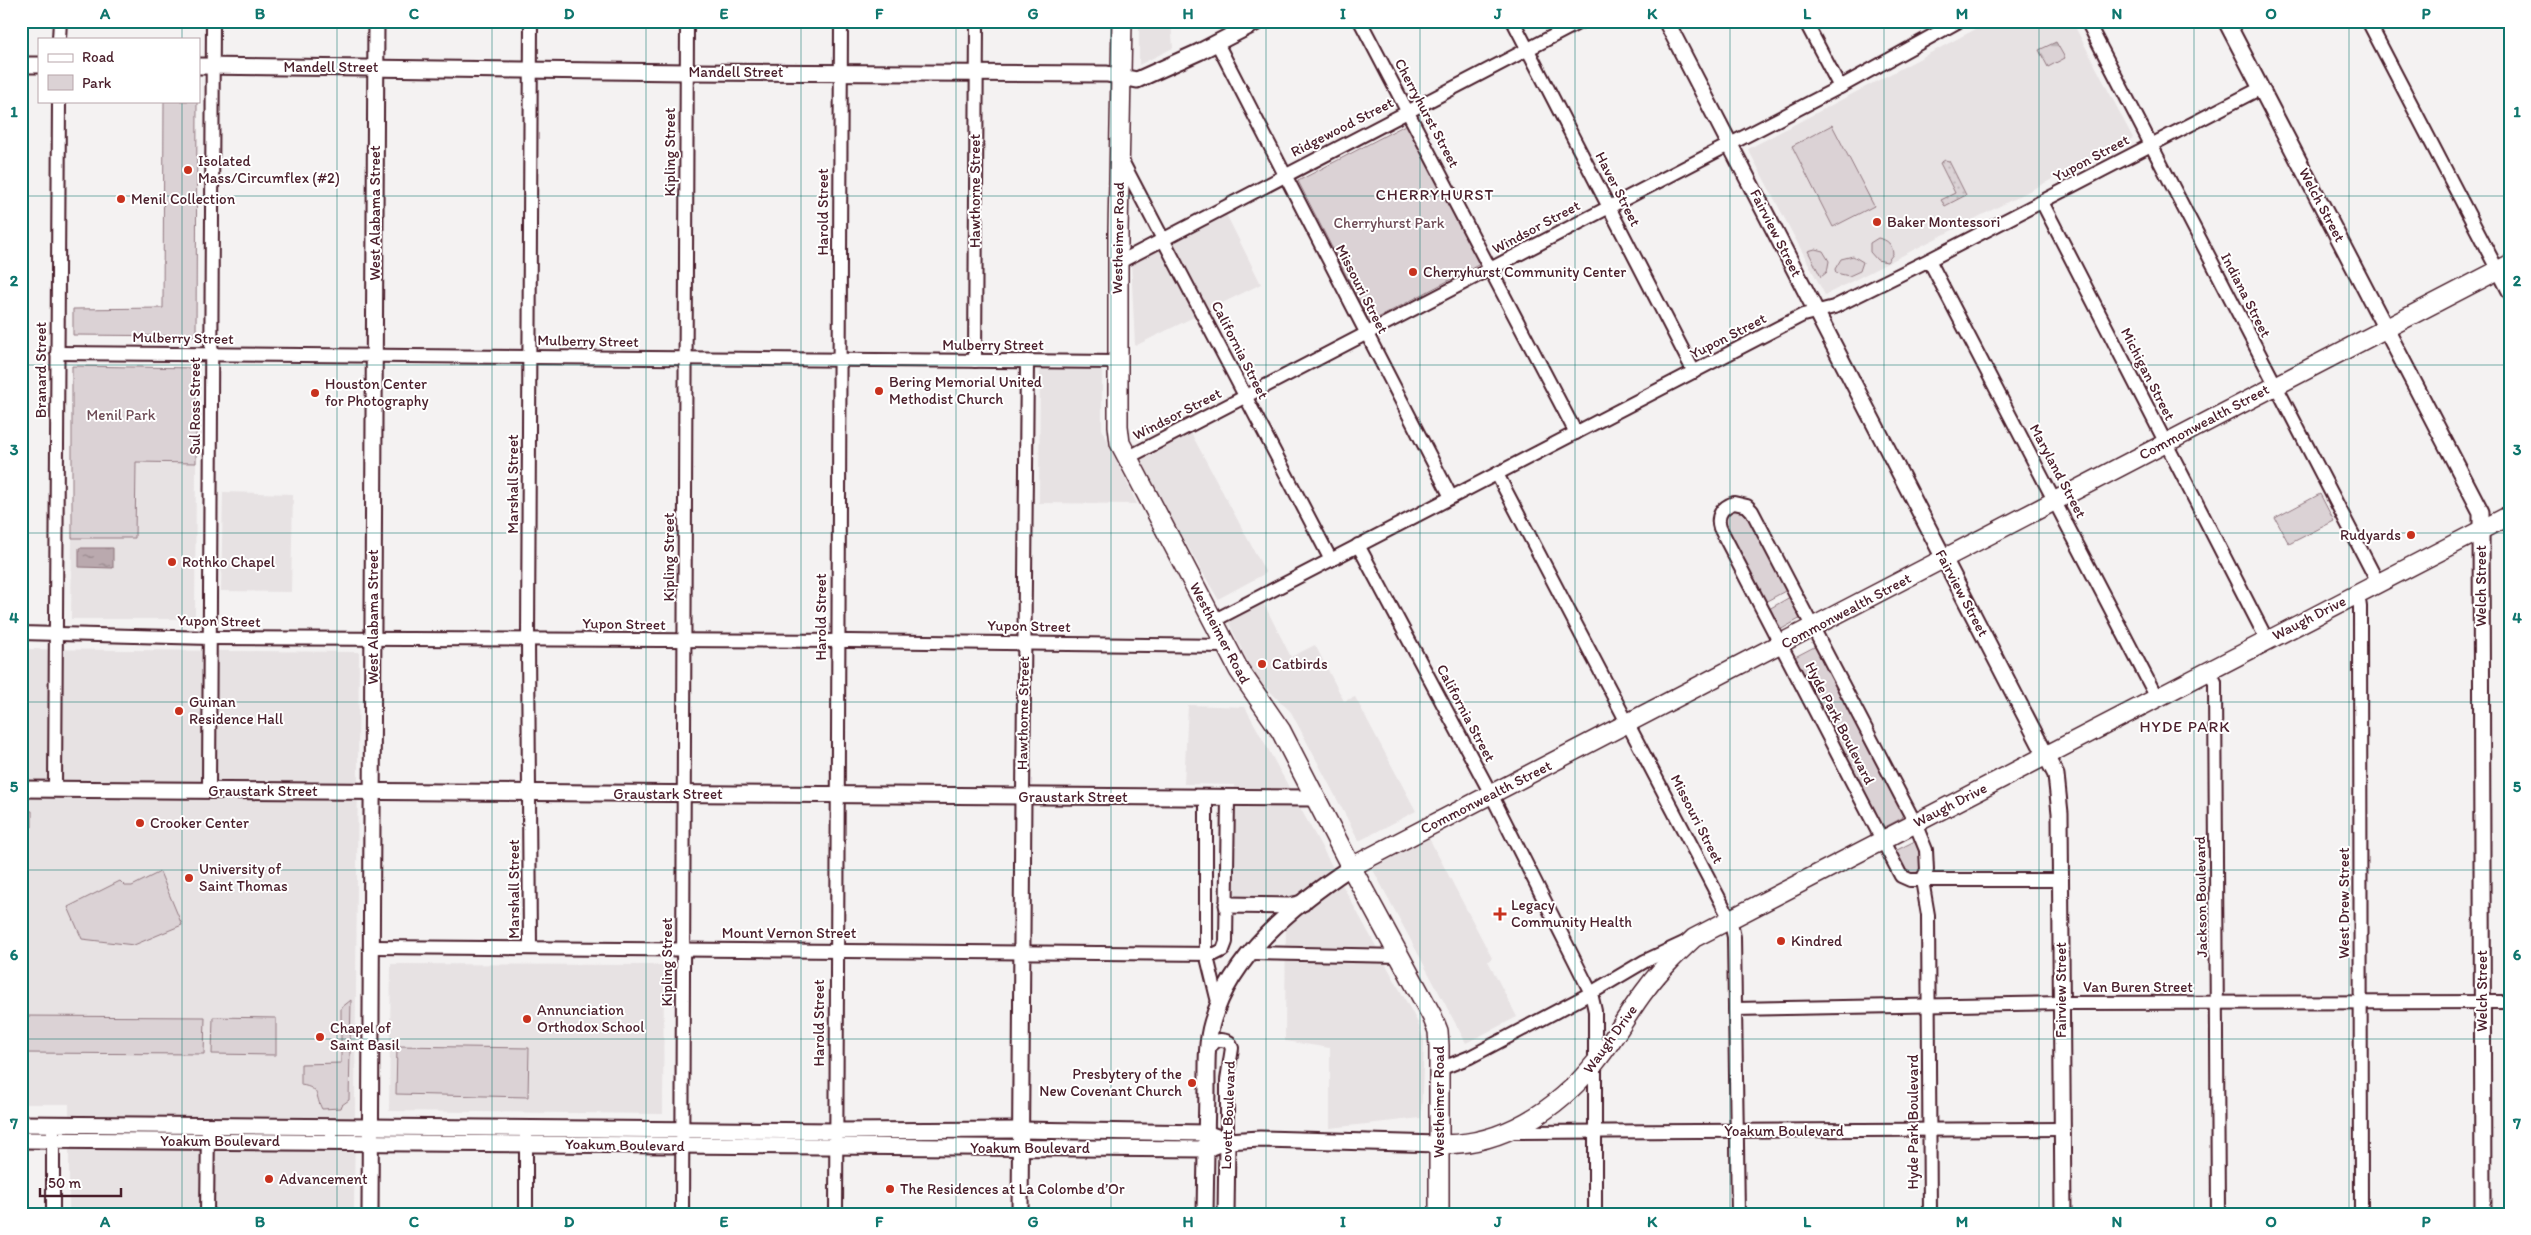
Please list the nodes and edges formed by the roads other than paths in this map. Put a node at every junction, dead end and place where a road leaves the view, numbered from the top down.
1 (60, 21) edge
2 (213, 21) edge
3 (376, 21) edge
4 (532, 21) edge
5 (687, 21) edge
6 (841, 21) edge
7 (977, 21) edge
8 (1122, 21) edge
9 (1259, 21) edge
10 (1360, 21) edge
11 (1513, 21) edge
12 (1582, 21) edge
13 (1666, 21) edge
14 (1805, 21) edge
15 (2087, 21) edge
16 (2226, 21) edge
17 (2368, 21) edge
18 (1951, 23) edge
19 (60, 38) edge
20 (1217, 43) junction
21 (1528, 49) junction
22 (21, 65) edge
23 (38, 65) edge
24 (206, 66) edge
25 (376, 67) junction
26 (531, 71) junction
27 (687, 72) junction
28 (840, 72) junction
29 (976, 74) junction
30 (1121, 77) junction
31 (1840, 87) junction
32 (2261, 88) junction
33 (59, 102) edge
34 (1408, 112) junction
35 (1730, 144) junction
36 (2151, 145) junction
37 (1119, 155) junction
38 (1285, 175) junction
39 (2042, 202) junction
40 (1609, 207) junction
41 (1164, 239) junction
42 (1929, 260) junction
43 (1118, 263) junction
44 (2504, 267) edge
45 (1490, 269) junction
46 (2510, 294) edge
47 (1817, 312) junction
48 (2386, 328) junction
49 (1367, 333) junction
50 (58, 353) junction
51 (212, 354) junction
52 (374, 356) junction
53 (530, 357) junction
54 (686, 358) junction
55 (839, 360) junction
56 (974, 361) junction
57 (1027, 361) junction
58 (1118, 362) junction
59 (1694, 372) junction
60 (2274, 385) junction
61 (1245, 396) junction
62 (1576, 433) junction
63 (2165, 444) junction
64 (1127, 458) junction
65 (1497, 474) junction
66 (1452, 497) junction
67 (2055, 500) junction
68 (2510, 515) edge
69 (2481, 530) junction
70 (1358, 546) junction
71 (1944, 559) junction
72 (1331, 560) junction
73 (2378, 583) junction
74 (2358, 593) junction
75 (1213, 621) junction
76 (1813, 628) junction
77 (21, 633) edge
78 (55, 634) junction
79 (373, 637) junction
80 (210, 638) junction
81 (528, 639) junction
82 (2267, 640) junction
83 (685, 641) junction
84 (837, 641) junction
85 (1024, 642) junction
86 (1782, 645) junction
87 (1226, 646) junction
88 (2209, 671) junction
89 (2157, 698) junction
90 (1629, 724) junction
91 (2048, 755) junction
92 (21, 789) edge
93 (55, 789) junction
94 (209, 790) junction
95 (372, 792) junction
96 (529, 793) junction
97 (684, 794) junction
98 (1491, 794) junction
99 (836, 795) junction
100 (1023, 796) junction
101 (1206, 798) junction
102 (1228, 798) junction
103 (1316, 798) junction
104 (1915, 823) junction
105 (1882, 839) junction
106 (1351, 868) junction
107 (1922, 880) junction
108 (2060, 880) junction
109 (1303, 903) junction
110 (1227, 905) junction
111 (1730, 919) junction
112 (1694, 938) junction
113 (372, 946) junction
114 (530, 947) junction
115 (683, 948) junction
116 (836, 950) junction
117 (1021, 951) junction
118 (1250, 952) junction
119 (1206, 953) junction
120 (1401, 956) junction
121 (1591, 993) junction
122 (1218, 1002) junction
123 (2361, 1002) junction
124 (2482, 1002) junction
125 (2510, 1002) edge
126 (2061, 1003) junction
127 (2218, 1004) junction
128 (1929, 1007) junction
129 (1735, 1009) junction
130 (1209, 1048) junction
131 (1595, 1063) junction
132 (1440, 1069) junction
133 (21, 1124) edge
134 (53, 1124) junction
135 (208, 1125) junction
136 (370, 1126) junction
137 (526, 1127) junction
138 (683, 1129) junction
139 (2062, 1129) junction
140 (1020, 1130) junction
141 (1930, 1130) junction
142 (1737, 1131) junction
143 (1506, 1132) junction
144 (1595, 1132) junction
145 (1206, 1133) junction
146 (836, 1138) junction
147 (21, 1140) edge
148 (53, 1140) junction
149 (1227, 1141) junction
150 (208, 1142) junction
151 (370, 1143) junction
152 (526, 1144) junction
153 (1440, 1144) junction
154 (682, 1146) junction
155 (1020, 1148) junction
156 (1206, 1149) junction
157 (53, 1214) edge
158 (207, 1214) edge
159 (370, 1214) edge
160 (526, 1214) edge
161 (682, 1214) edge
162 (836, 1214) edge
163 (1020, 1214) edge
164 (1205, 1214) edge
165 (1226, 1214) edge
166 (1439, 1214) edge
167 (1595, 1214) edge
168 (1738, 1214) edge
169 (1930, 1214) edge
170 (2063, 1214) edge
171 (2218, 1214) edge
172 (2361, 1214) edge
173 (2483, 1214) edge

1 - 19 street
2 - 24 street, Sul Ross Street
3 - 25 street, West Alabama Street
4 - 26 street, Marshall Street
5 - 27 street, Kipling Street
6 - 28 street, Harold Street
7 - 29 street, Hawthorne Street
8 - 30 main road, Westheimer Road
9 - 20 street, Mandell Street
10 - 34 street, Cherryhurst Street
11 - 21 street, Haver Street
12 - 21 street, Ridgewood Street
13 - 35 street, Fairview Street
14 - 31 street
15 - 36 street, Indiana Street
16 - 32 street, Welch Street
17 - 44 street
18 - 31 street, Windsor Street
20 - 30 street, Mandell Street
20 - 38 street, Missouri Street
21 - 34 street, Ridgewood Street
21 - 40 street, Haver Street
22 - 23 street
24 - 25 street, Mandell Street
24 - 51 street, Sul Ross Street
25 - 26 street, Mandell Street
25 - 52 street, West Alabama Street
26 - 27 street, Mandell Street
26 - 53 street, Marshall Street
27 - 28 street, Mandell Street
27 - 54 street, Kipling Street
28 - 29 street, Mandell Street
28 - 55 street, Harold Street
29 - 30 street, Mandell Street
29 - 56 street, Hawthorne Street
30 - 37 main road, Westheimer Road
31 - 35 street, Windsor Street
32 - 36 street, Yupon Street
32 - 48 street, Welch Street
33 - 50 street, Branard Street
34 - 38 street, Ridgewood Street
34 - 45 street, Cherryhurst Street
35 - 40 street, Windsor Street
35 - 47 street, Fairview Street
36 - 39 street, Yupon Street
36 - 60 street, Indiana Street
37 - 41 street, California Street
37 - 43 main road, Westheimer Road
38 - 41 street, Ridgewood Street
38 - 49 street, Missouri Street
39 - 42 street, Yupon Street
39 - 63 street, Michigan Street
40 - 45 street, Windsor Street
40 - 59 street, Haver Street
41 - 43 street, Ridgewood Street
41 - 61 street, California Street
42 - 47 street, Yupon Street
42 - 67 street, Maryland Street
43 - 58 main road, Westheimer Road
44 - 46 street
44 - 48 main road, Commonwealth Street
45 - 49 street, Windsor Street
45 - 62 street, Cherryhurst Street
47 - 59 street, Yupon Street
47 - 71 street, Fairview Street
48 - 60 main road, Commonwealth Street
48 - 69 street, Welch Street
49 - 61 street, Windsor Street
49 - 66 street, Missouri Street
50 - 51 street, Mulberry Street
50 - 78 street, Branard Street
51 - 52 street, Mulberry Street
51 - 80 street, Sul Ross Street
52 - 53 street, Mulberry Street
52 - 79 street, West Alabama Street
53 - 54 street, Mulberry Street
53 - 81 street, Marshall Street
54 - 55 street, Mulberry Street
54 - 83 street, Kipling Street
55 - 56 street, Mulberry Street
55 - 84 street, Harold Street
56 - 57 street, Mulberry Street
57 - 58 street, Mulberry Street
57 - 85 street, Hawthorne Street
58 - 64 main road, Westheimer Road
59 - 62 street, Yupon Street
60 - 63 main road, Commonwealth Street
60 - 73 street, Indiana Street
61 - 64 street, Windsor Street
61 - 72 street, California Street
62 - 65 street, Yupon Street
63 - 67 main road, Commonwealth Street
63 - 82 street, Michigan Street
64 - 75 main road, Westheimer Road
65 - 66 street, Yupon Street
65 - 90 street, Missouri Street
66 - 70 street, Yupon Street
67 - 71 main road, Commonwealth Street
67 - 89 street, Maryland Street
68 - 69 main road, Waugh Drive
69 - 73 main road, Waugh Drive
69 - 124 street, Welch Street
70 - 72 street, Yupon Street
70 - 98 street, California Street
71 - 76 main road, Commonwealth Street
71 - 91 street, Fairview Street
72 - 75 street, Yupon Street
73 - 74 main road, Waugh Drive
74 - 82 main road, Waugh Drive
74 - 123 street, West Drew Street
75 - 87 main road, Westheimer Road
76 - 86 main road, Commonwealth Street
76 - 86 street, Hyde Park Boulevard
76 - 104 street, Hyde Park Boulevard
77 - 78 street, Yupon Street
78 - 80 street, Yupon Street
78 - 93 street, Branard Street
79 - 80 street, Yupon Street
79 - 81 street, Yupon Street
79 - 95 street, West Alabama Street
80 - 94 street, Sul Ross Street
81 - 83 street, Yupon Street
81 - 96 street, Marshall Street
82 - 88 main road, Waugh Drive
83 - 84 street, Yupon Street
83 - 97 street, Kipling Street
84 - 85 street, Yupon Street
84 - 99 street, Harold Street
85 - 87 street, Yupon Street
85 - 100 street, Hawthorne Street
86 - 90 main road, Commonwealth Street
86 - 105 street, Hyde Park Boulevard
87 - 103 main road, Westheimer Road
88 - 89 main road, Waugh Drive
88 - 127 street, Jackson Boulevard
89 - 91 main road, Waugh Drive
90 - 98 main road, Commonwealth Street
90 - 111 street, Missouri Street
91 - 104 main road, Waugh Drive
91 - 108 street, Fairview Street
92 - 93 street, Graustark Street
93 - 94 street, Graustark Street
94 - 95 street, Graustark Street
95 - 96 street, Graustark Street
95 - 113 street, West Alabama Street
96 - 97 street, Graustark Street
96 - 114 street, Marshall Street
97 - 99 street, Graustark Street
97 - 115 street, Kipling Street
98 - 106 main road, Commonwealth Street
98 - 121 street, California Street
99 - 100 street, Graustark Street
99 - 116 street, Harold Street
100 - 101 street, Graustark Street
100 - 117 street, Hawthorne Street
101 - 102 street, Graustark Street
101 - 119 street
102 - 103 street, Graustark Street
102 - 110 street
103 - 106 main road, Westheimer Road
104 - 105 main road, Waugh Drive
104 - 107 street, Hyde Park Boulevard
105 - 107 street, Hyde Park Boulevard
105 - 111 main road, Waugh Drive
106 - 109 street, Commonwealth Street
106 - 120 main road, Westheimer Road
107 - 108 street
107 - 128 street, Hyde Park Boulevard
108 - 126 street, Fairview Street
109 - 110 street
109 - 118 street, Commonwealth Street
110 - 119 street
111 - 112 main road, Waugh Drive
111 - 129 street, Missouri Street
112 - 121 street
112 - 131 main road, Waugh Drive
113 - 114 street, Mount Vernon Street
113 - 136 street, West Alabama Street
114 - 115 street, Mount Vernon Street
115 - 116 street, Mount Vernon Street
115 - 138 street, Kipling Street
116 - 117 street, Mount Vernon Street
116 - 146 street, Harold Street
117 - 119 street, Mount Vernon Street
117 - 140 street, Hawthorne Street
118 - 120 street
118 - 122 street, Commonwealth Street
119 - 122 street
120 - 132 main road, Westheimer Road
121 - 131 street, California Street
121 - 132 street
122 - 130 street, Lovett Boulevard
123 - 124 street, Van Buren Street
123 - 127 street, Van Buren Street
123 - 172 street, West Drew Street
124 - 125 street, Van Buren Street
124 - 173 street, Welch Street
126 - 127 street, Van Buren Street
126 - 128 street, Van Buren Street
126 - 139 street, Fairview Street
127 - 171 street, Jackson Boulevard
128 - 129 street, Van Buren Street
128 - 141 street, Hyde Park Boulevard
129 - 142 street, Missouri Street
130 - 145 street, Lovett Boulevard
130 - 149 street, Lovett Boulevard
131 - 143 main road, Waugh Drive
131 - 144 street, California Street
132 - 153 main road, Westheimer Road
133 - 134 street, Yoakum Boulevard
134 - 135 street, Yoakum Boulevard
134 - 148 street
135 - 136 street, Yoakum Boulevard
135 - 150 street
136 - 137 street, Yoakum Boulevard
136 - 151 street, West Alabama Street
137 - 138 street, Yoakum Boulevard
137 - 152 street
138 - 146 street, Yoakum Boulevard
138 - 154 street, Kipling Street
139 - 141 street, Yoakum Boulevard
139 - 170 street, Fairview Street
140 - 145 street, Yoakum Boulevard
140 - 146 street, Yoakum Boulevard
140 - 155 street, Hawthorne Street
141 - 142 street, Yoakum Boulevard
141 - 169 street, Hyde Park Boulevard
142 - 144 street, Yoakum Boulevard
142 - 168 street, Missouri Street
143 - 144 street, Yoakum Boulevard
143 - 153 main road, Waugh Drive
144 - 167 street, California Street
145 - 149 street, Yoakum Boulevard
145 - 156 street, Lovett Boulevard
146 - 154 street, Yoakum Boulevard
146 - 155 street, Yoakum Boulevard
146 - 162 street, Harold Street
147 - 148 street, Yoakum Boulevard
148 - 150 street, Yoakum Boulevard
148 - 157 street
149 - 153 street, Yoakum Boulevard
149 - 156 street, Yoakum Boulevard
149 - 165 street, Lovett Boulevard
150 - 151 street, Yoakum Boulevard
150 - 158 street
151 - 152 street, Yoakum Boulevard
151 - 159 street, West Alabama Street
152 - 154 street, Yoakum Boulevard
152 - 160 street
153 - 166 main road, Westheimer Road
154 - 161 street, Kipling Street
155 - 156 street, Yoakum Boulevard
155 - 163 street, Hawthorne Street
156 - 164 street, Lovett Boulevard

